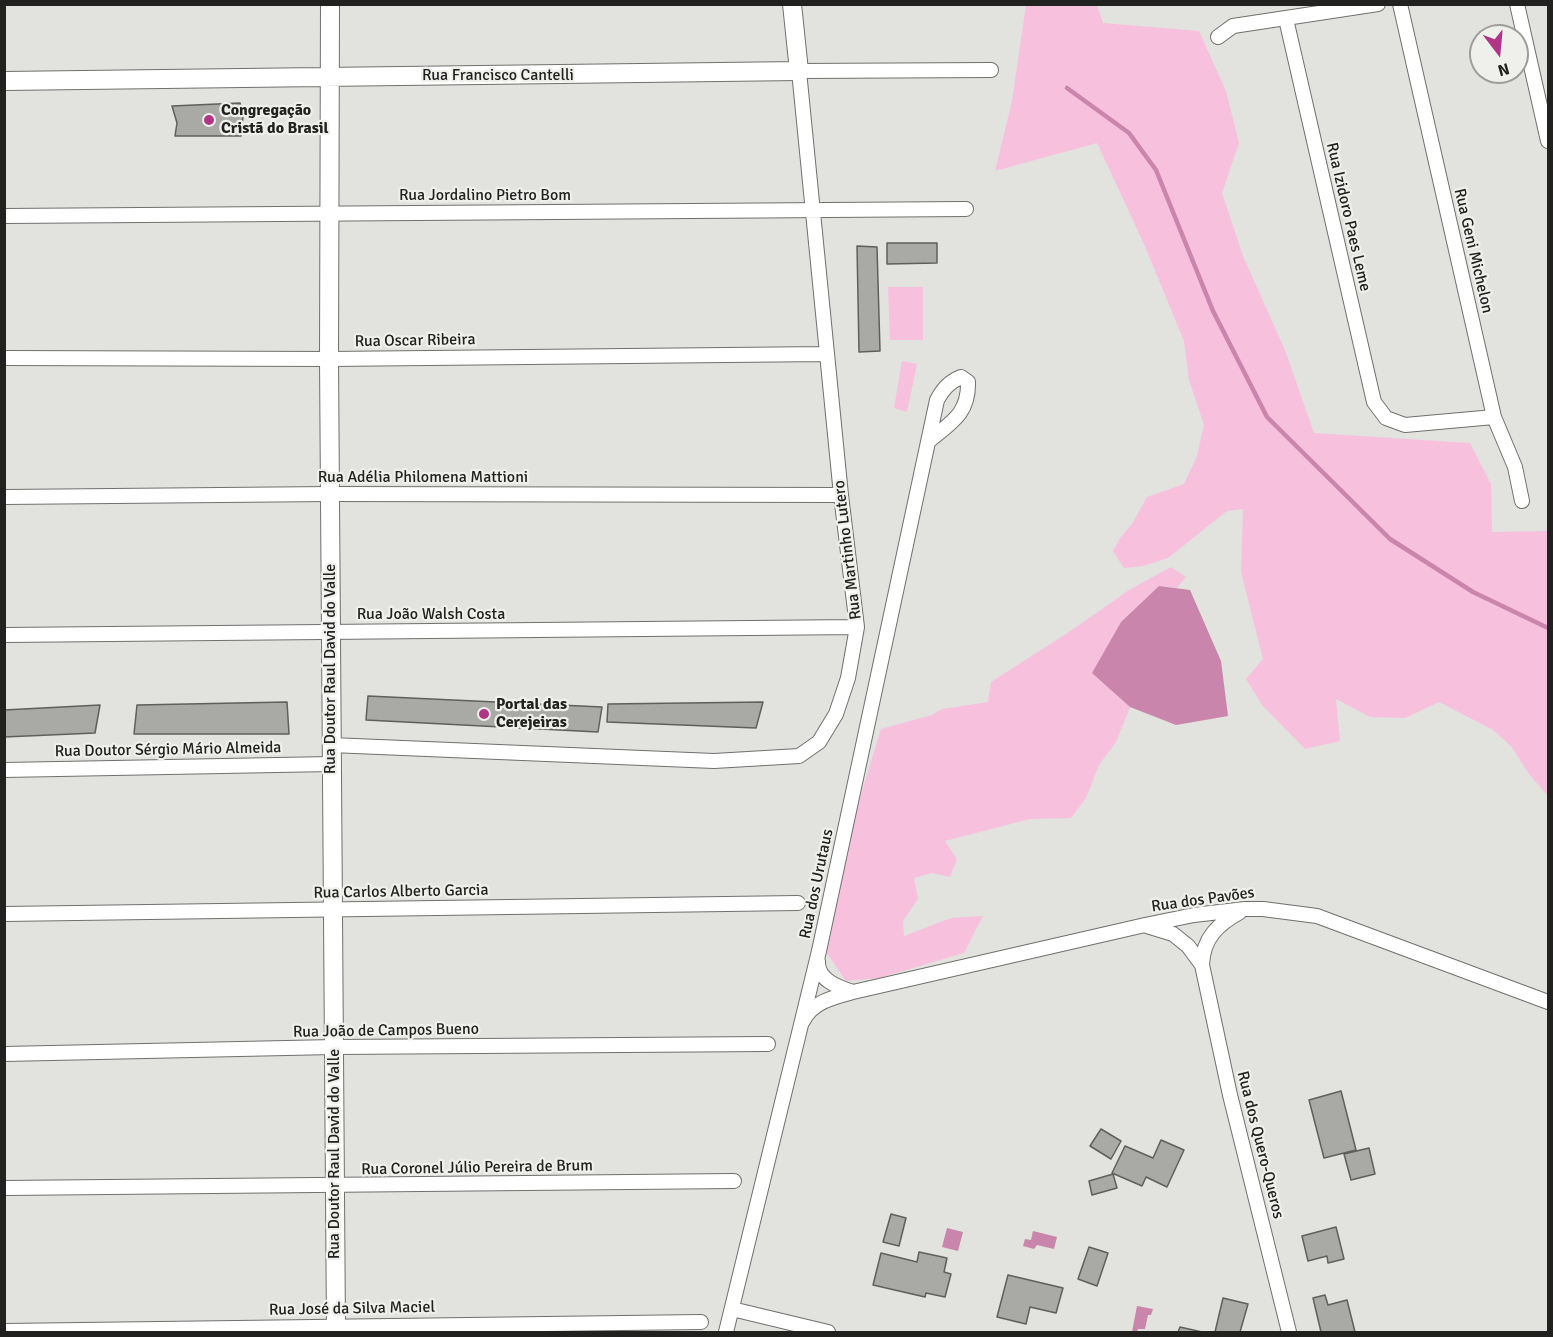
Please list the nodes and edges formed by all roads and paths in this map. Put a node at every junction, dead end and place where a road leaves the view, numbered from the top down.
1 (330, 4) edge
2 (792, 4) edge
3 (1378, 4) edge
4 (1400, 4) edge
5 (1517, 4) edge
6 (1286, 19) junction
7 (1218, 37) dead end
8 (991, 70) dead end
9 (799, 71) junction
10 (329, 77) junction
11 (4, 81) edge
12 (1548, 141) edge
13 (966, 209) dead end
14 (814, 210) junction
15 (329, 213) junction
16 (4, 216) edge
17 (826, 354) junction
18 (4, 358) edge
19 (328, 359) junction
20 (1494, 417) junction
21 (930, 440) dead end
22 (330, 494) junction
23 (841, 495) junction
24 (4, 497) edge
25 (1522, 501) dead end
26 (857, 627) junction
27 (331, 632) junction
28 (4, 634) edge
29 (332, 745) junction
30 (332, 764) junction
31 (4, 770) edge
32 (798, 903) dead end
33 (1245, 909) junction
34 (333, 910) junction
35 (4, 914) edge
36 (1145, 925) junction
37 (819, 951) junction
38 (1202, 965) junction
39 (853, 992) junction
40 (1548, 1002) edge
41 (798, 1032) junction
42 (768, 1044) dead end
43 (334, 1047) junction
44 (4, 1054) edge
45 (734, 1181) dead end
46 (335, 1186) junction
47 (4, 1188) edge
48 (732, 1309) junction
49 (701, 1322) dead end
50 (336, 1329) edge
51 (4, 1331) edge
52 (726, 1332) edge
53 (828, 1332) edge
54 (1289, 1332) edge

1 - 10 street, Rua Doutor Raul David do Valle
2 - 9 street, Rua Martinho Lutero
3 - 6 street
4 - 20 street, Rua Geni Michelon
5 - 12 street
6 - 7 street
6 - 20 street, Rua Izidoro Paes Leme
8 - 9 street, Rua Francisco Cantelli
9 - 10 street, Rua Francisco Cantelli
9 - 14 street, Rua Martinho Lutero
10 - 11 street, Rua Francisco Cantelli
10 - 15 street, Rua Doutor Raul David do Valle
13 - 14 street, Rua Jordalino Pietro Bom
14 - 15 street, Rua Jordalino Pietro Bom
14 - 17 street, Rua Martinho Lutero
15 - 16 street, Rua Jordalino Pietro Bom
15 - 19 street, Rua Doutor Raul David do Valle
17 - 19 street, Rua Oscar Ribeira
17 - 23 street, Rua Martinho Lutero
18 - 19 street, Rua Oscar Ribeira
19 - 22 street, Rua Doutor Raul David do Valle
20 - 25 street, Rua Geni Michelon
21 - 37 street, Rua dos Urutaus
22 - 23 street, Rua Adélia Philomena Mattioni
22 - 24 street, Rua Adélia Philomena Mattioni
22 - 27 street, Rua Doutor Raul David do Valle
23 - 26 street, Rua Martinho Lutero
26 - 27 street, Rua João Walsh Costa
26 - 29 street, Rua Martinho Lutero
27 - 28 street, Rua João Walsh Costa
27 - 29 street, Rua Doutor Raul David do Valle
29 - 30 street, Rua Doutor Raul David do Valle
30 - 31 street, Rua Doutor Sérgio Mário Almeida
30 - 34 street, Rua Doutor Raul David do Valle
32 - 34 street, Rua Carlos Alberto Garcia
33 - 36 street, Rua dos Pavões
33 - 38 street, Rua dos Quero-Queros
33 - 40 street, Rua dos Pavões
34 - 35 street, Rua Carlos Alberto Garcia
34 - 43 street, Rua Doutor Raul David do Valle
36 - 38 street, Rua dos Quero-Queros
36 - 39 street, Rua dos Pavões
37 - 39 street
37 - 41 street, Rua dos Urutaus
38 - 54 street, Rua dos Quero-Queros
39 - 41 street, Rua dos Pavões
41 - 48 street, Rua dos Urutaus
42 - 43 street, Rua João de Campos Bueno
43 - 44 street, Rua João de Campos Bueno
43 - 46 street, Rua Doutor Raul David do Valle
45 - 46 street, Rua Coronel Júlio Pereira de Brum
46 - 47 street, Rua Coronel Júlio Pereira de Brum
46 - 50 street, Rua Doutor Raul David do Valle
48 - 52 street, Rua dos Urutaus
48 - 53 street
49 - 50 street, Rua José da Silva Maciel
50 - 51 street, Rua José da Silva Maciel

